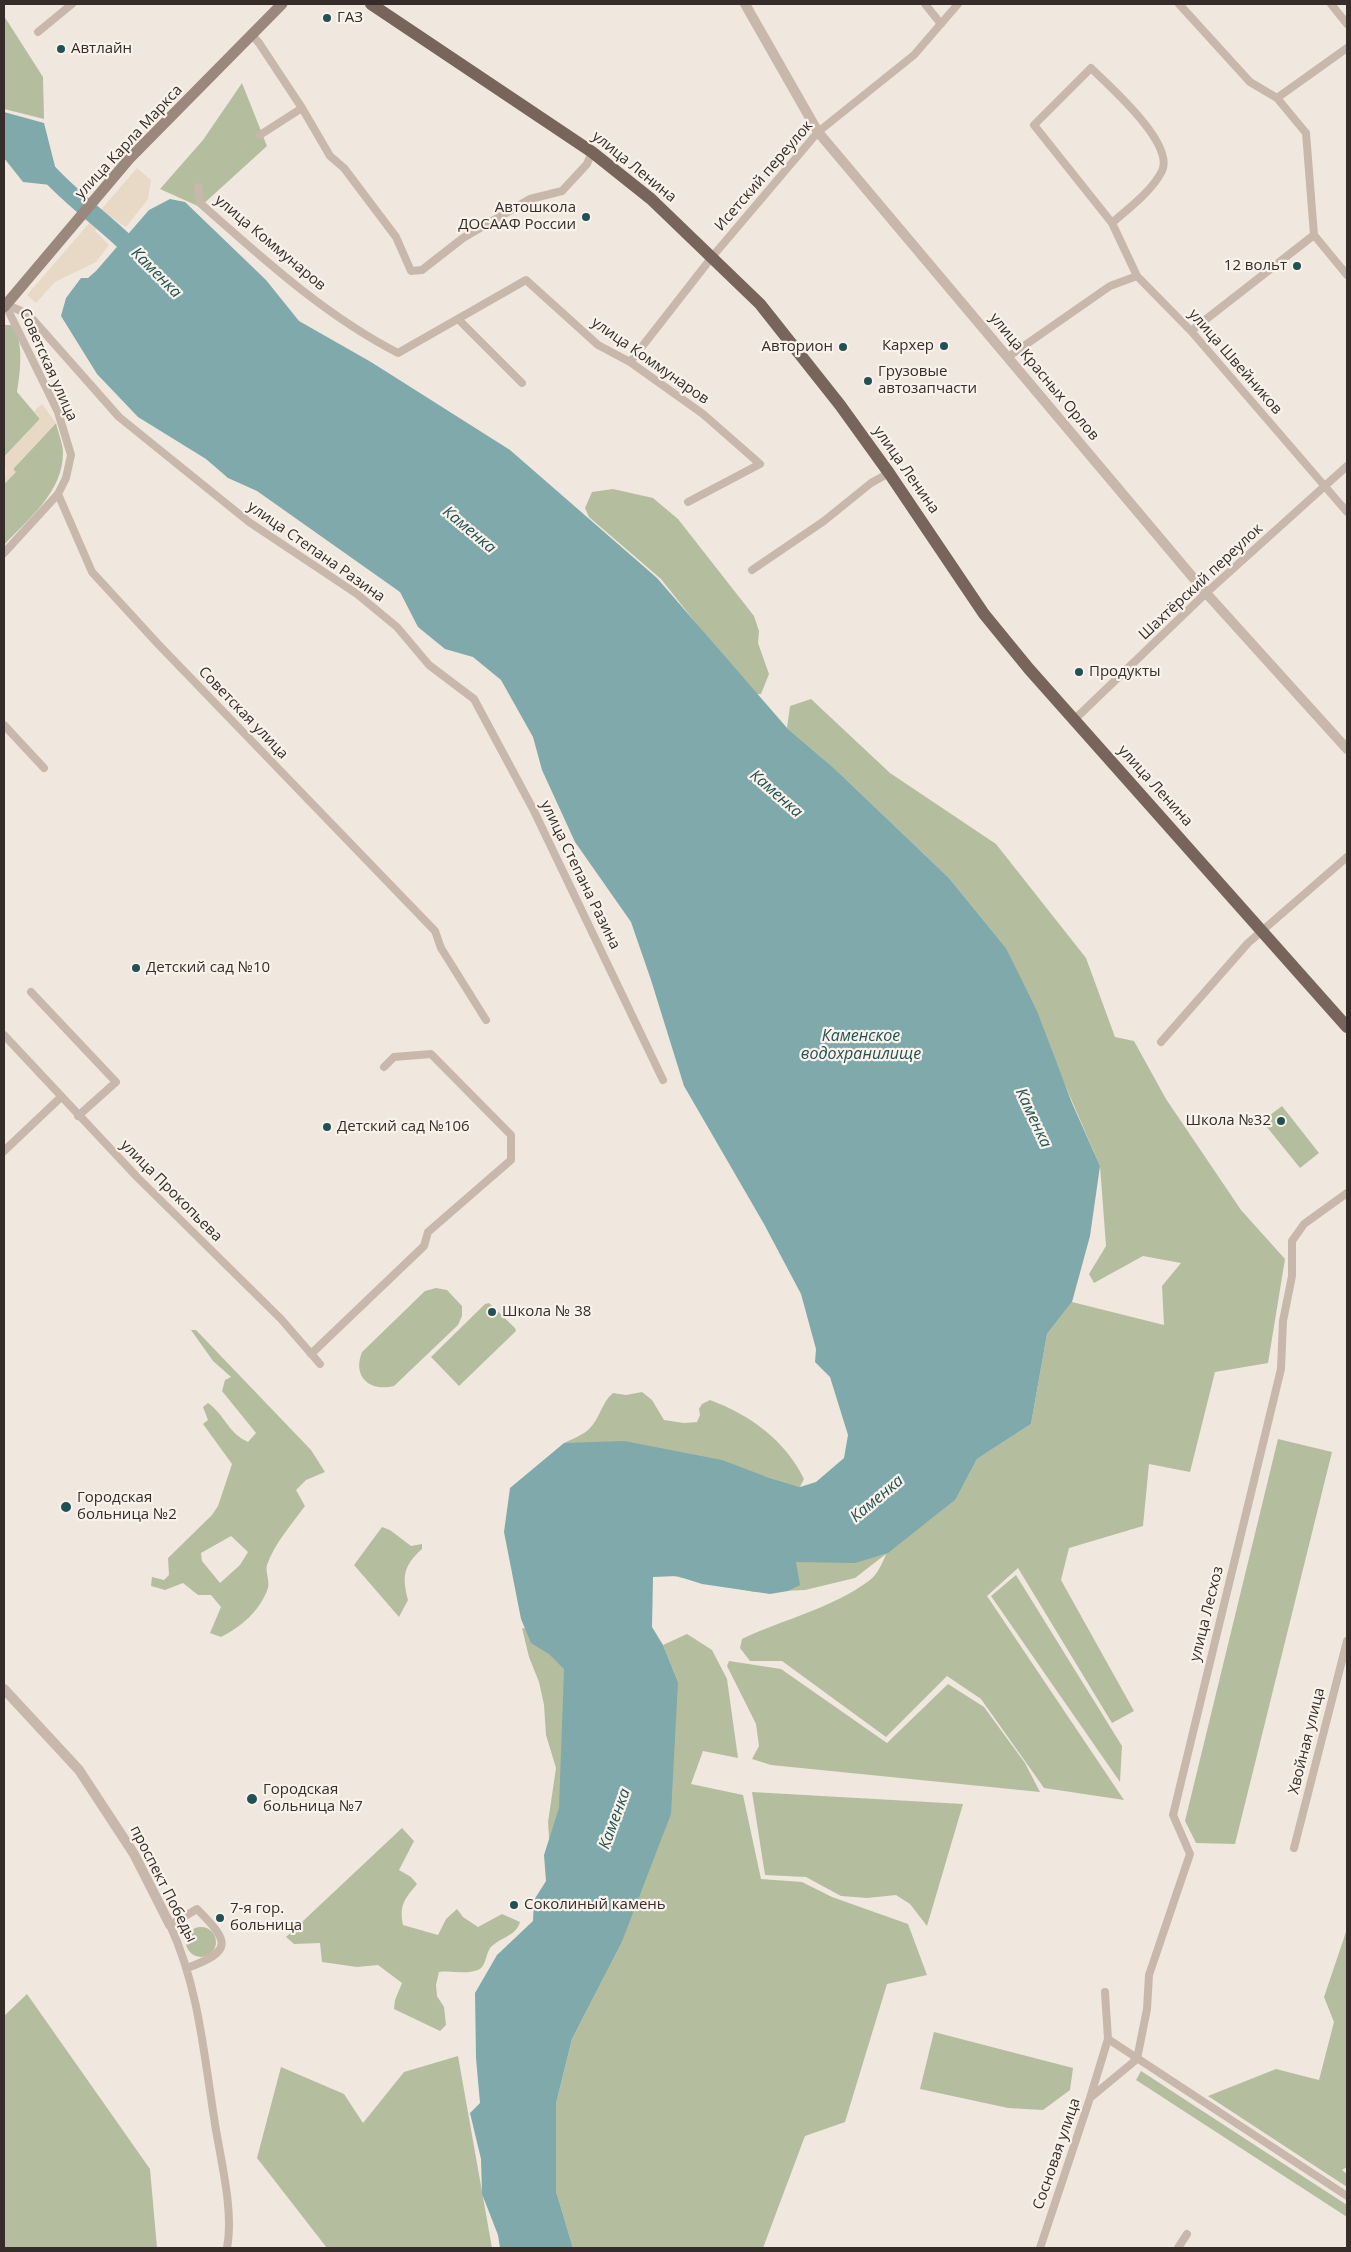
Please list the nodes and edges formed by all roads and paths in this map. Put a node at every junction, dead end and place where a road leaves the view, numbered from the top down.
1 (72, 4) edge
2 (282, 4) edge
3 (371, 4) edge
4 (745, 4) edge
5 (925, 4) edge
6 (958, 4) edge
7 (1179, 4) edge
8 (1331, 4) edge
9 (941, 24) junction
10 (1347, 24) edge
11 (38, 32) dead end
12 (252, 35) junction
13 (1347, 48) edge
14 (1277, 98) junction
15 (302, 108) junction
16 (818, 132) junction
17 (260, 135) dead end
18 (592, 152) junction
19 (198, 187) dead end
20 (1112, 223) junction
21 (1314, 235) junction
22 (712, 257) junction
23 (1347, 275) edge
24 (1137, 276) junction
25 (5, 306) edge
26 (458, 319) junction
27 (1191, 331) junction
28 (1008, 357) junction
29 (630, 362) junction
30 (522, 383) dead end
31 (1347, 466) edge
32 (889, 472) junction
33 (1324, 487) junction
34 (58, 494) junction
35 (688, 502) dead end
36 (1347, 512) edge
37 (4, 553) edge
38 (752, 570) dead end
39 (1206, 593) junction
40 (1075, 719) junction
41 (4, 725) edge
42 (1347, 749) edge
43 (44, 768) dead end
44 (1347, 857) edge
45 (1263, 931) junction
46 (32, 992) dead end
47 (486, 1020) dead end
48 (1347, 1027) edge
49 (4, 1035) edge
50 (1161, 1042) dead end
51 (384, 1067) dead end
52 (663, 1080) dead end
53 (60, 1098) junction
54 (78, 1116) junction
55 (4, 1151) edge
56 (1347, 1193) edge
57 (311, 1354) junction
58 (320, 1364) dead end
59 (1347, 1641) edge
60 (4, 1689) edge
61 (1294, 1848) dead end
62 (170, 1925) junction
63 (187, 1968) junction
64 (1105, 1992) dead end
65 (1108, 2039) junction
66 (1137, 2059) junction
67 (1090, 2098) junction
68 (1347, 2196) edge
69 (1187, 2234) dead end
70 (227, 2248) edge
71 (1040, 2248) edge
72 (1178, 2248) edge

1 - 11 street
2 - 12 main road, улица Карла Маркса
3 - 18 main road, улица Ленина
4 - 16 street, улица Красных Орлов
5 - 9 street
6 - 9 street, Исетский переулок
7 - 14 street
8 - 10 street
9 - 16 street, Исетский переулок
12 - 15 street
12 - 25 main road, улица Карла Маркса
13 - 14 street
14 - 21 street
15 - 17 street
15 - 18 street
16 - 22 street, Исетский переулок
16 - 28 street, улица Красных Орлов
18 - 22 main road, улица Ленина
19 - 26 street, улица Коммунаров
20 - 20 street, улица Швейников
20 - 24 street, улица Швейников
21 - 23 street
21 - 27 street
22 - 29 street, Исетский переулок
22 - 32 main road, улица Ленина
24 - 27 street, улица Швейников
24 - 28 street
25 - 34 street, Советская улица
25 - 52 street, улица Степана Разина
26 - 29 street, улица Коммунаров
26 - 30 street
27 - 33 street, улица Швейников
28 - 39 street, улица Красных Орлов
29 - 35 street, улица Коммунаров
31 - 33 street, Шахтёрский переулок
32 - 38 street
32 - 40 main road, улица Ленина
33 - 36 street, улица Швейников
33 - 39 street, Шахтёрский переулок
34 - 37 street, Советская улица
34 - 47 street, Советская улица
39 - 40 street, Шахтёрский переулок
39 - 42 street, улица Красных Орлов
40 - 45 main road, улица Ленина
41 - 43 street
44 - 45 street
45 - 48 main road, улица Ленина
45 - 50 street
46 - 54 street
49 - 53 street, улица Прокопьева
51 - 57 street
53 - 54 street, улица Прокопьева
53 - 55 street
54 - 57 street, улица Прокопьева
56 - 66 street, улица Лесхоз
57 - 58 street, улица Прокопьева
59 - 61 street, Хвойная улица
60 - 62 street, проспект Победы
62 - 63 street, проспект Победы
62 - 63 street
63 - 70 street, проспект Победы
64 - 65 street
65 - 66 street
65 - 67 street
66 - 67 street, Сосновая улица
66 - 68 street
67 - 71 street, Сосновая улица
69 - 72 street

